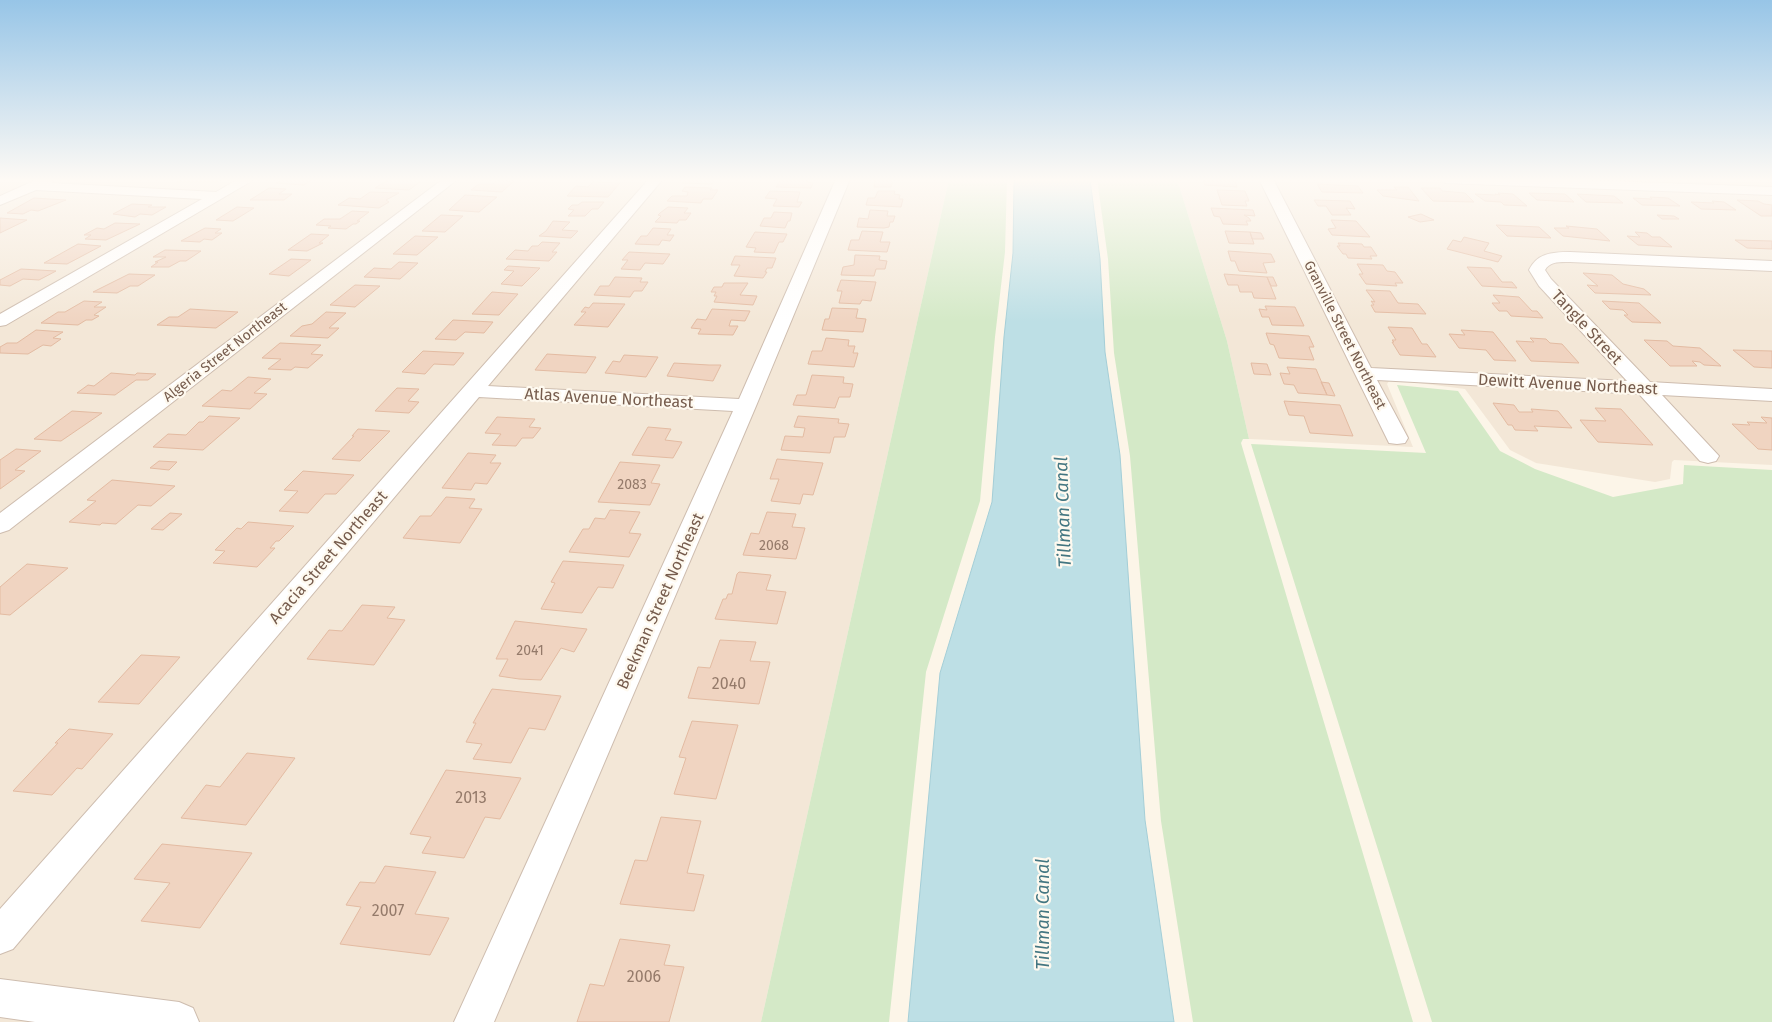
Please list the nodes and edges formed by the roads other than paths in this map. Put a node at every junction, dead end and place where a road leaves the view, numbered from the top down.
1 (164, 227) edge
2 (389, 227) edge
3 (615, 227) edge
4 (823, 227) edge
5 (1290, 227) edge
6 (1772, 266) edge
7 (0, 321) edge
8 (1364, 373) junction
9 (1644, 388) junction
10 (472, 391) junction
11 (1772, 395) edge
12 (746, 406) junction
13 (1397, 438) dead end
14 (1708, 456) dead end
15 (0, 525) edge
16 (0, 936) edge
17 (0, 998) edge
18 (179, 1022) edge
19 (474, 1022) edge

1 - 7 street
2 - 15 street, Algeria Street Northeast
3 - 10 street, Acacia Street Northeast
4 - 12 street, Beekman Street Northeast
5 - 8 street, Granville Street Northeast
6 - 9 street, Tangle Street
8 - 9 street, Dewitt Avenue Northeast
8 - 13 street, Granville Street Northeast
9 - 11 street, Dewitt Avenue Northeast
9 - 14 street, Tangle Street
10 - 12 street, Atlas Avenue Northeast
10 - 16 street, Acacia Street Northeast
12 - 19 street, Beekman Street Northeast
17 - 18 street

